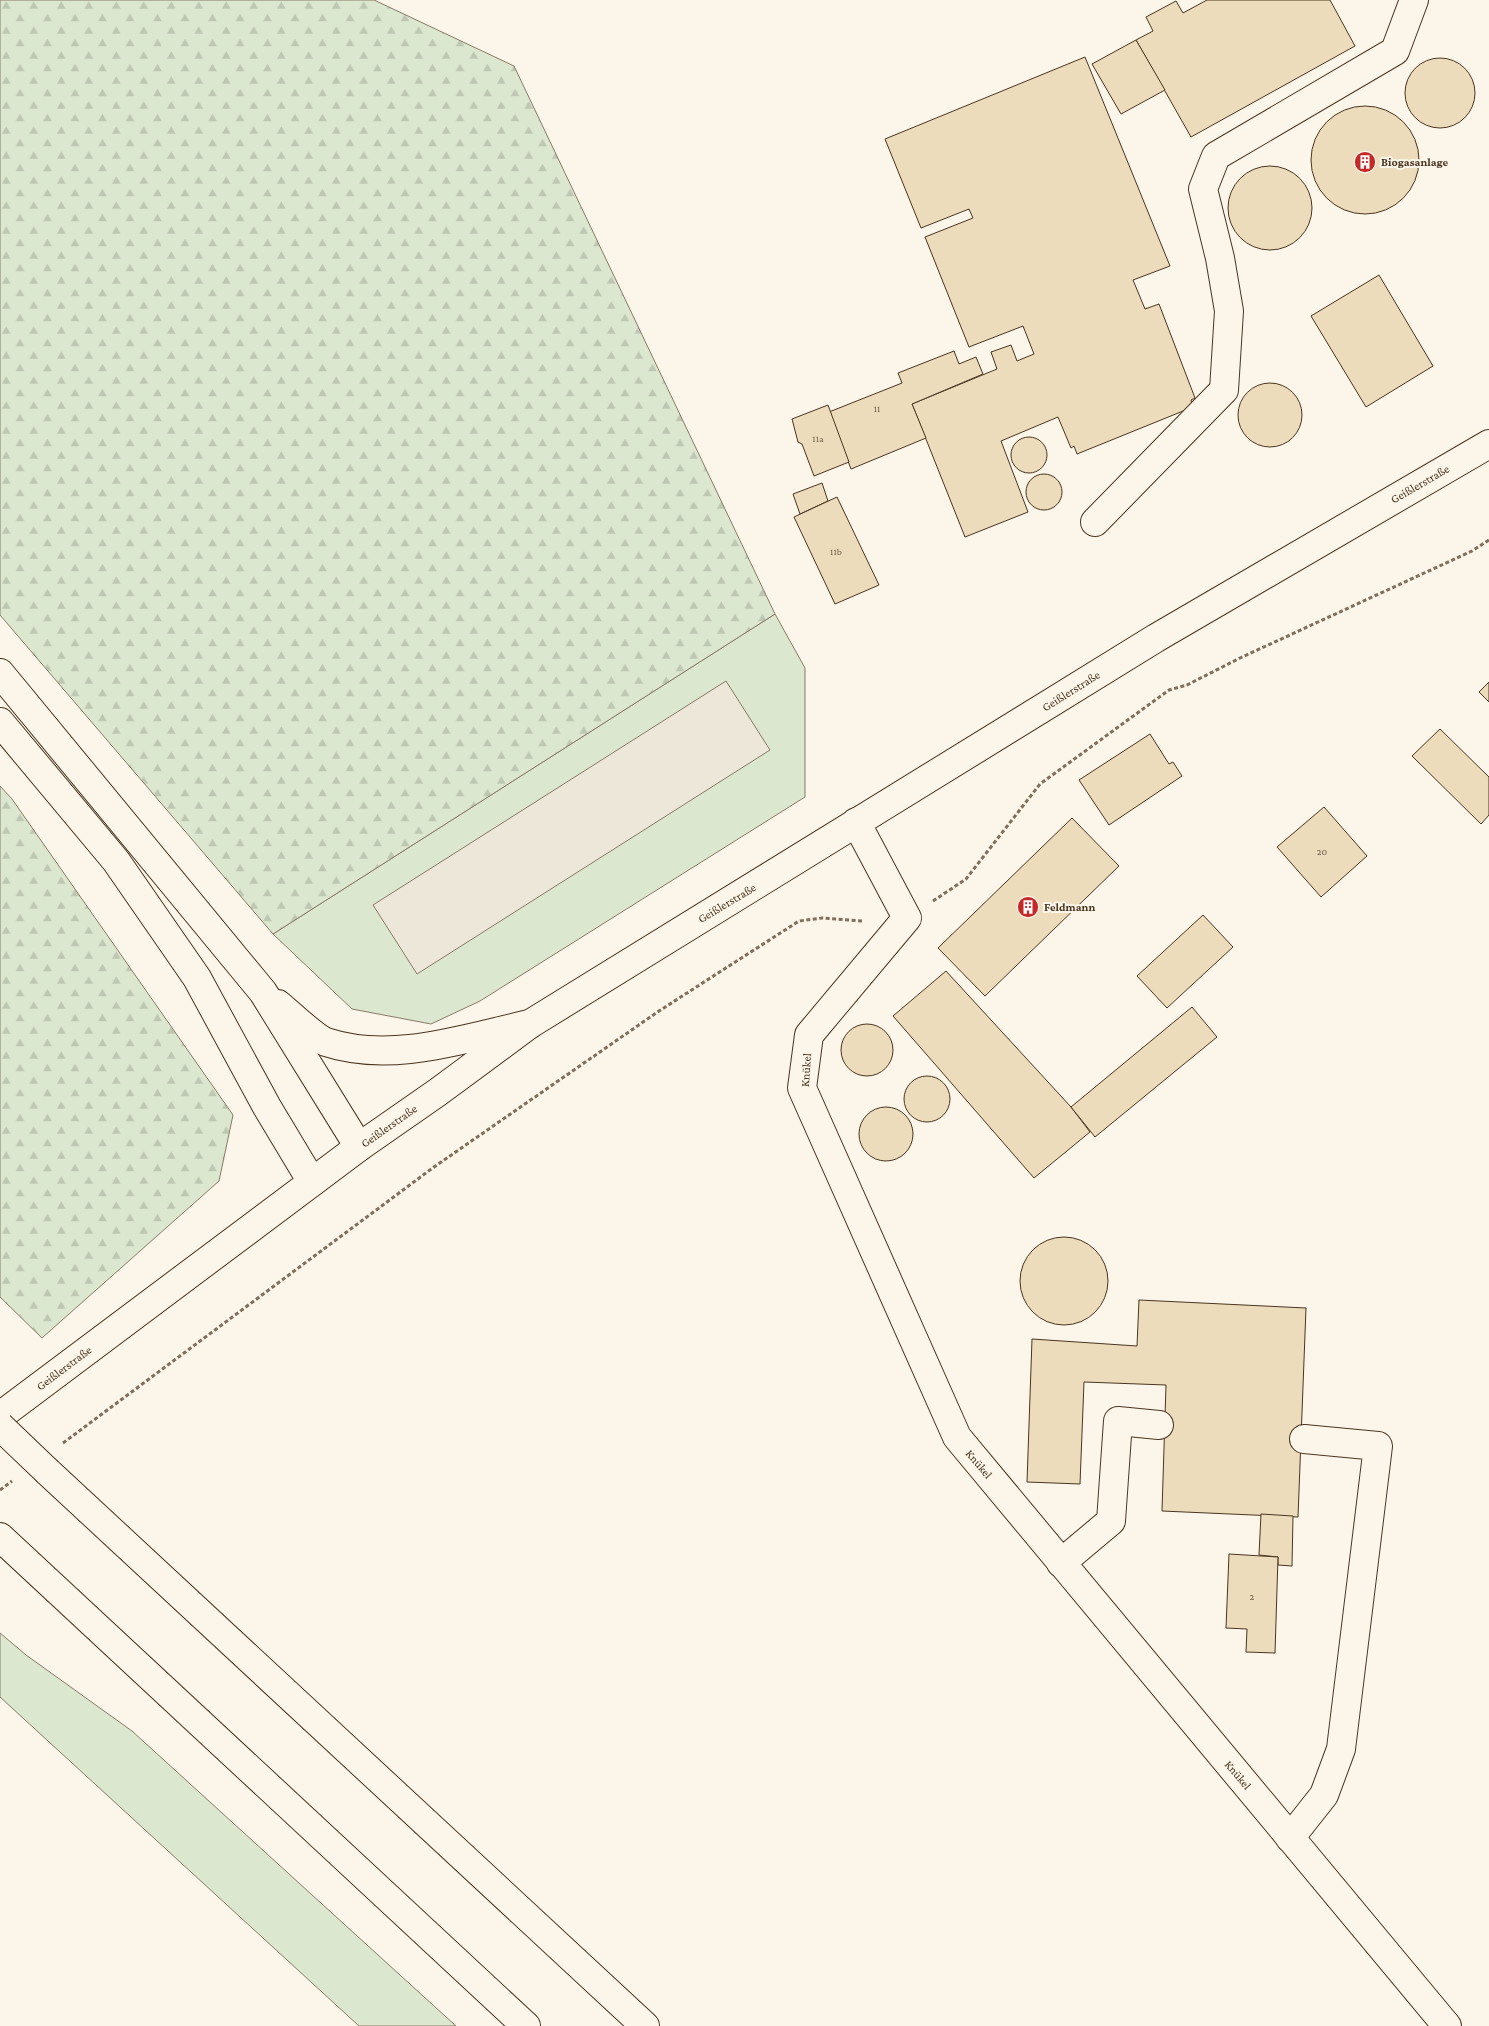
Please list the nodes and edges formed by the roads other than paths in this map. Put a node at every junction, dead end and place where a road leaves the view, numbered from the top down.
1 (1414, 0) edge
2 (1489, 444) edge
3 (1095, 522) dead end
4 (0, 673) edge
5 (0, 722) edge
6 (856, 822) junction
7 (263, 992) junction
8 (530, 1024) junction
9 (359, 1147) junction
10 (312, 1182) junction
11 (0, 1416) edge
12 (1159, 1425) dead end
13 (0, 1426) edge
14 (1304, 1439) dead end
15 (0, 1536) edge
16 (1061, 1563) junction
17 (1290, 1838) junction
18 (526, 2026) edge
19 (646, 2026) edge
20 (1447, 2026) edge

1 - 3 main road
2 - 6 main road, Geißlerstraße
4 - 7 main road
5 - 10 main road
6 - 8 main road, Geißlerstraße
6 - 16 main road, Knükel
7 - 8 main road
7 - 9 main road
8 - 9 main road, Geißlerstraße
9 - 10 main road, Geißlerstraße
10 - 11 main road, Geißlerstraße
12 - 16 main road
13 - 19 main road, bridge
14 - 17 main road
15 - 18 main road
16 - 17 main road, Knükel
17 - 20 main road, Knükel

